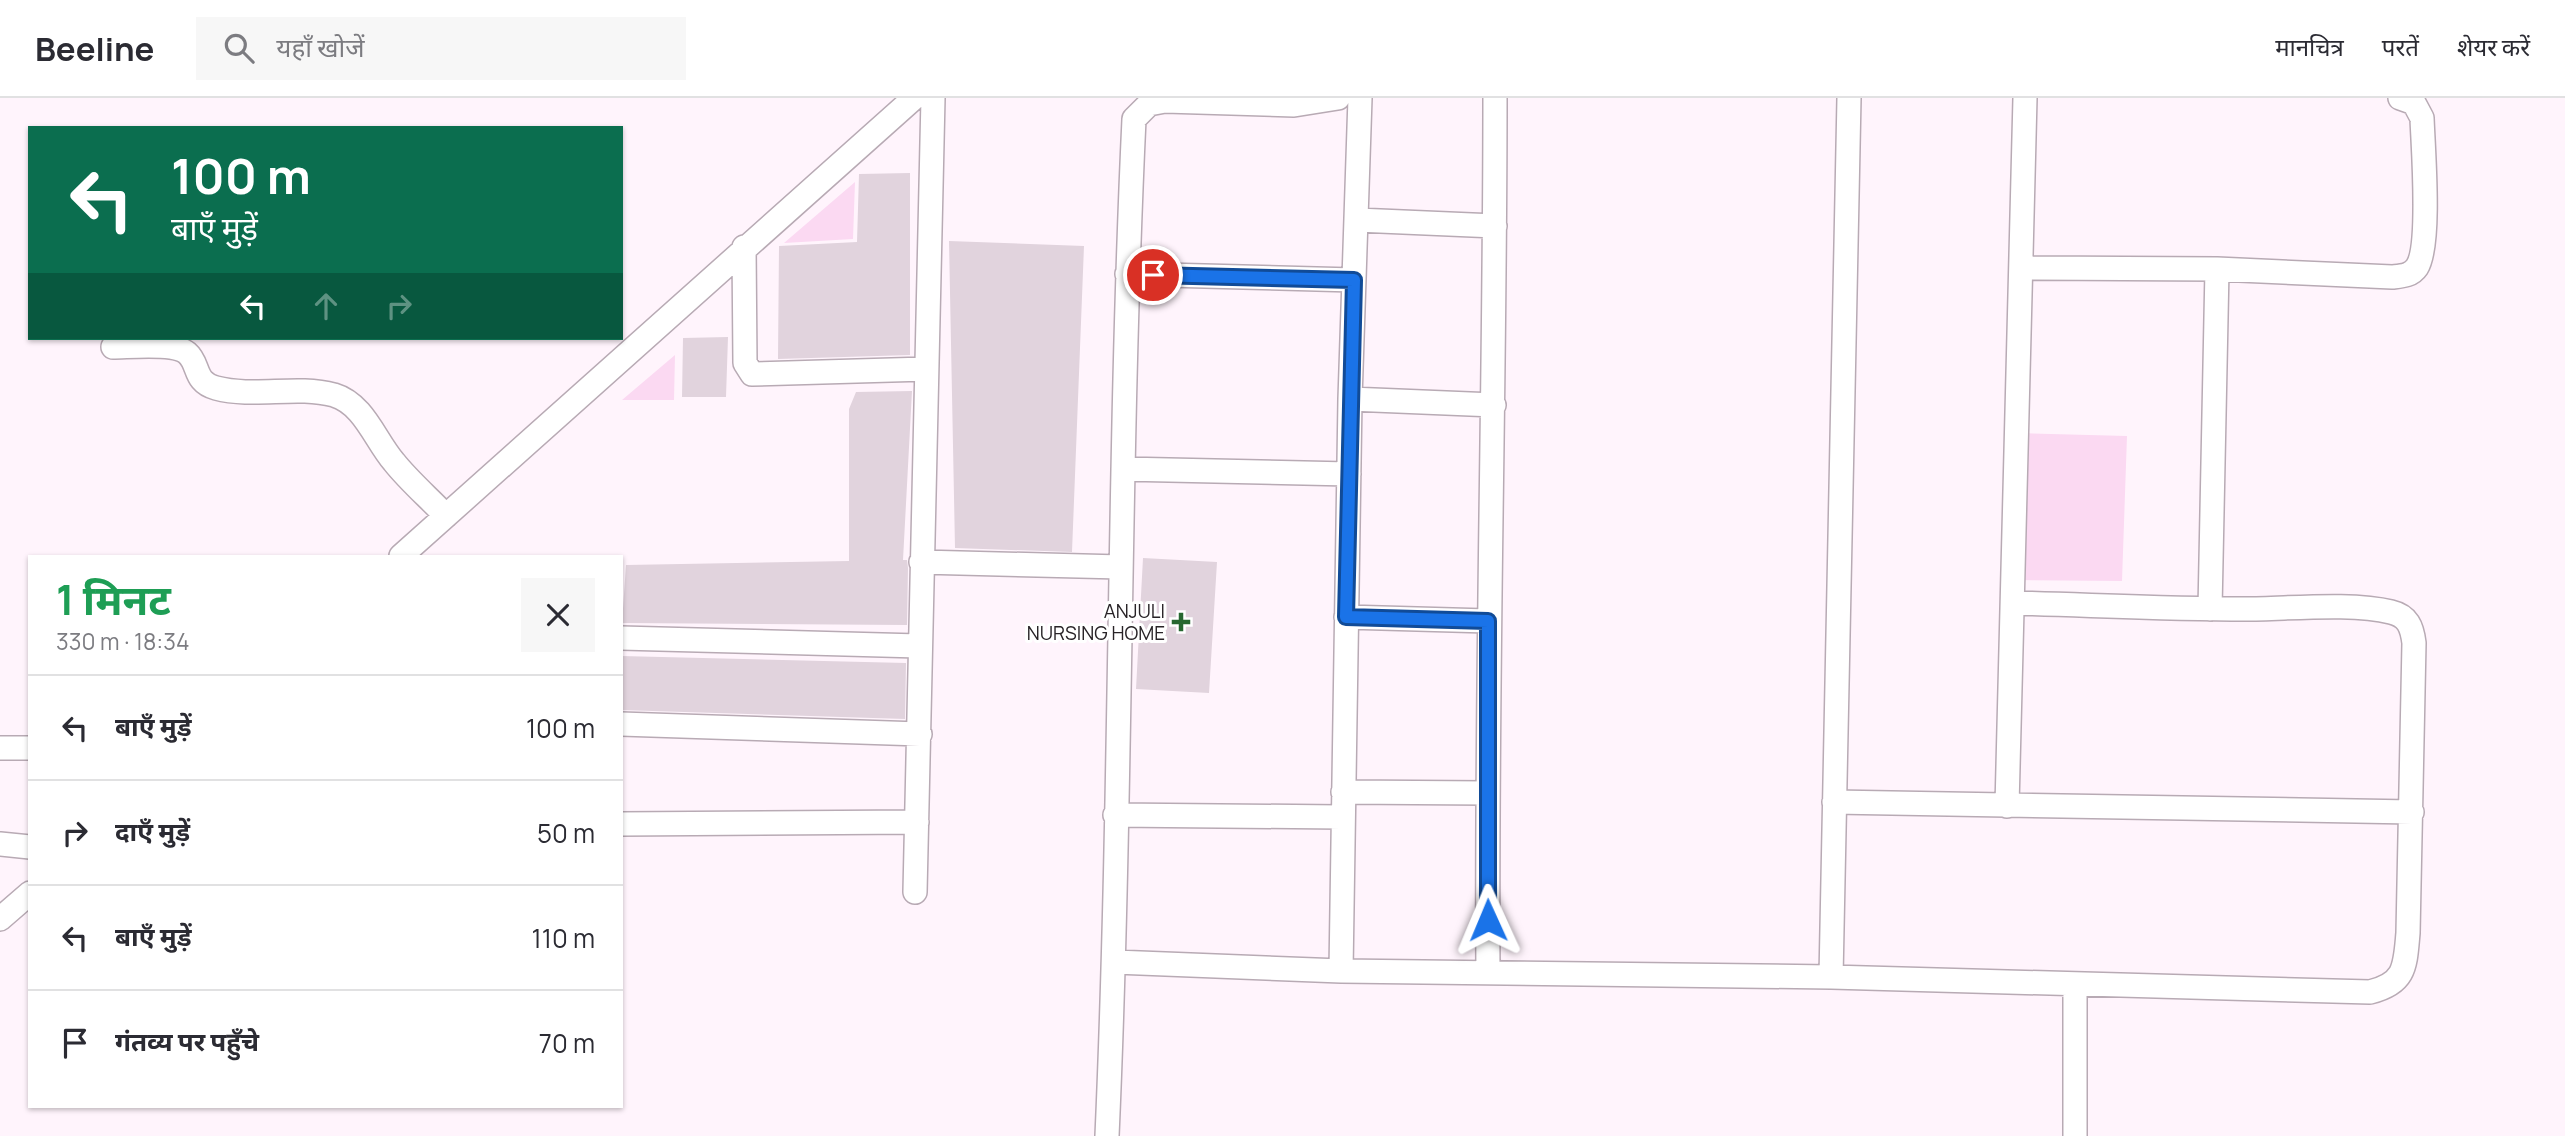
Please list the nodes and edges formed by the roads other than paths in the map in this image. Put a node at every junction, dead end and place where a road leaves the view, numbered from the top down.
1 (914, 98) edge
2 (933, 98) edge
3 (1132, 98) edge
4 (1338, 98) edge
5 (1360, 98) edge
6 (1495, 98) edge
7 (1849, 98) edge
8 (2025, 98) edge
9 (2400, 98) edge
10 (1132, 169) junction
11 (1357, 220) junction
12 (1495, 226) junction
13 (744, 247) junction
14 (2021, 268) junction
15 (2217, 269) junction
16 (1128, 274) junction
17 (1354, 280) junction
18 (113, 347) dead end
19 (926, 369) junction
20 (1350, 399) junction
21 (1494, 405) junction
22 (1122, 469) junction
23 (1349, 474) junction
24 (446, 516) junction
25 (402, 555) edge
26 (921, 562) junction
27 (1121, 567) junction
28 (2014, 603) junction
29 (2210, 609) junction
30 (1346, 617) junction
31 (1488, 621) junction
32 (623, 638) edge
33 (919, 646) junction
34 (623, 724) edge
35 (920, 734) junction
36 (0, 748) edge
37 (28, 748) edge
38 (1343, 792) junction
39 (1487, 793) junction
40 (1834, 802) junction
41 (2007, 806) junction
42 (2412, 812) junction
43 (1115, 815) junction
44 (1341, 817) junction
45 (917, 822) junction
46 (623, 824) edge
47 (0, 844) edge
48 (28, 847) edge
49 (915, 892) dead end
50 (28, 894) edge
51 (0, 919) edge
52 (1115, 962) junction
53 (1341, 971) junction
54 (1488, 972) junction
55 (1831, 977) junction
56 (2075, 985) junction
57 (1107, 1136) edge
58 (2075, 1136) edge

1 - 13 street
2 - 19 street
3 - 10 street
4 - 10 street
5 - 11 street
6 - 12 street
7 - 40 street
8 - 14 street
9 - 15 street
10 - 16 street
11 - 12 street
11 - 17 street
12 - 21 street
13 - 19 street
13 - 24 street
14 - 15 street
14 - 28 street
15 - 29 street
16 - 17 street
16 - 22 street
17 - 20 street
18 - 24 street
19 - 26 street
20 - 21 street
20 - 23 street
21 - 31 street
22 - 23 street
22 - 27 street
23 - 30 street
24 - 25 street
26 - 27 street
26 - 33 street
27 - 43 street
28 - 29 street
28 - 41 street
29 - 42 street
30 - 31 street
30 - 38 street
31 - 39 street
32 - 33 street
33 - 35 street
34 - 35 street
35 - 45 street
36 - 37 street
38 - 39 street
38 - 44 street
39 - 54 street
40 - 41 street
40 - 55 street
41 - 42 street
42 - 56 street
43 - 44 street
43 - 52 street
44 - 53 street
45 - 46 street
45 - 49 street
47 - 48 street
50 - 51 street
52 - 53 street
52 - 57 street
53 - 54 street
54 - 55 street
55 - 56 street
56 - 58 street

